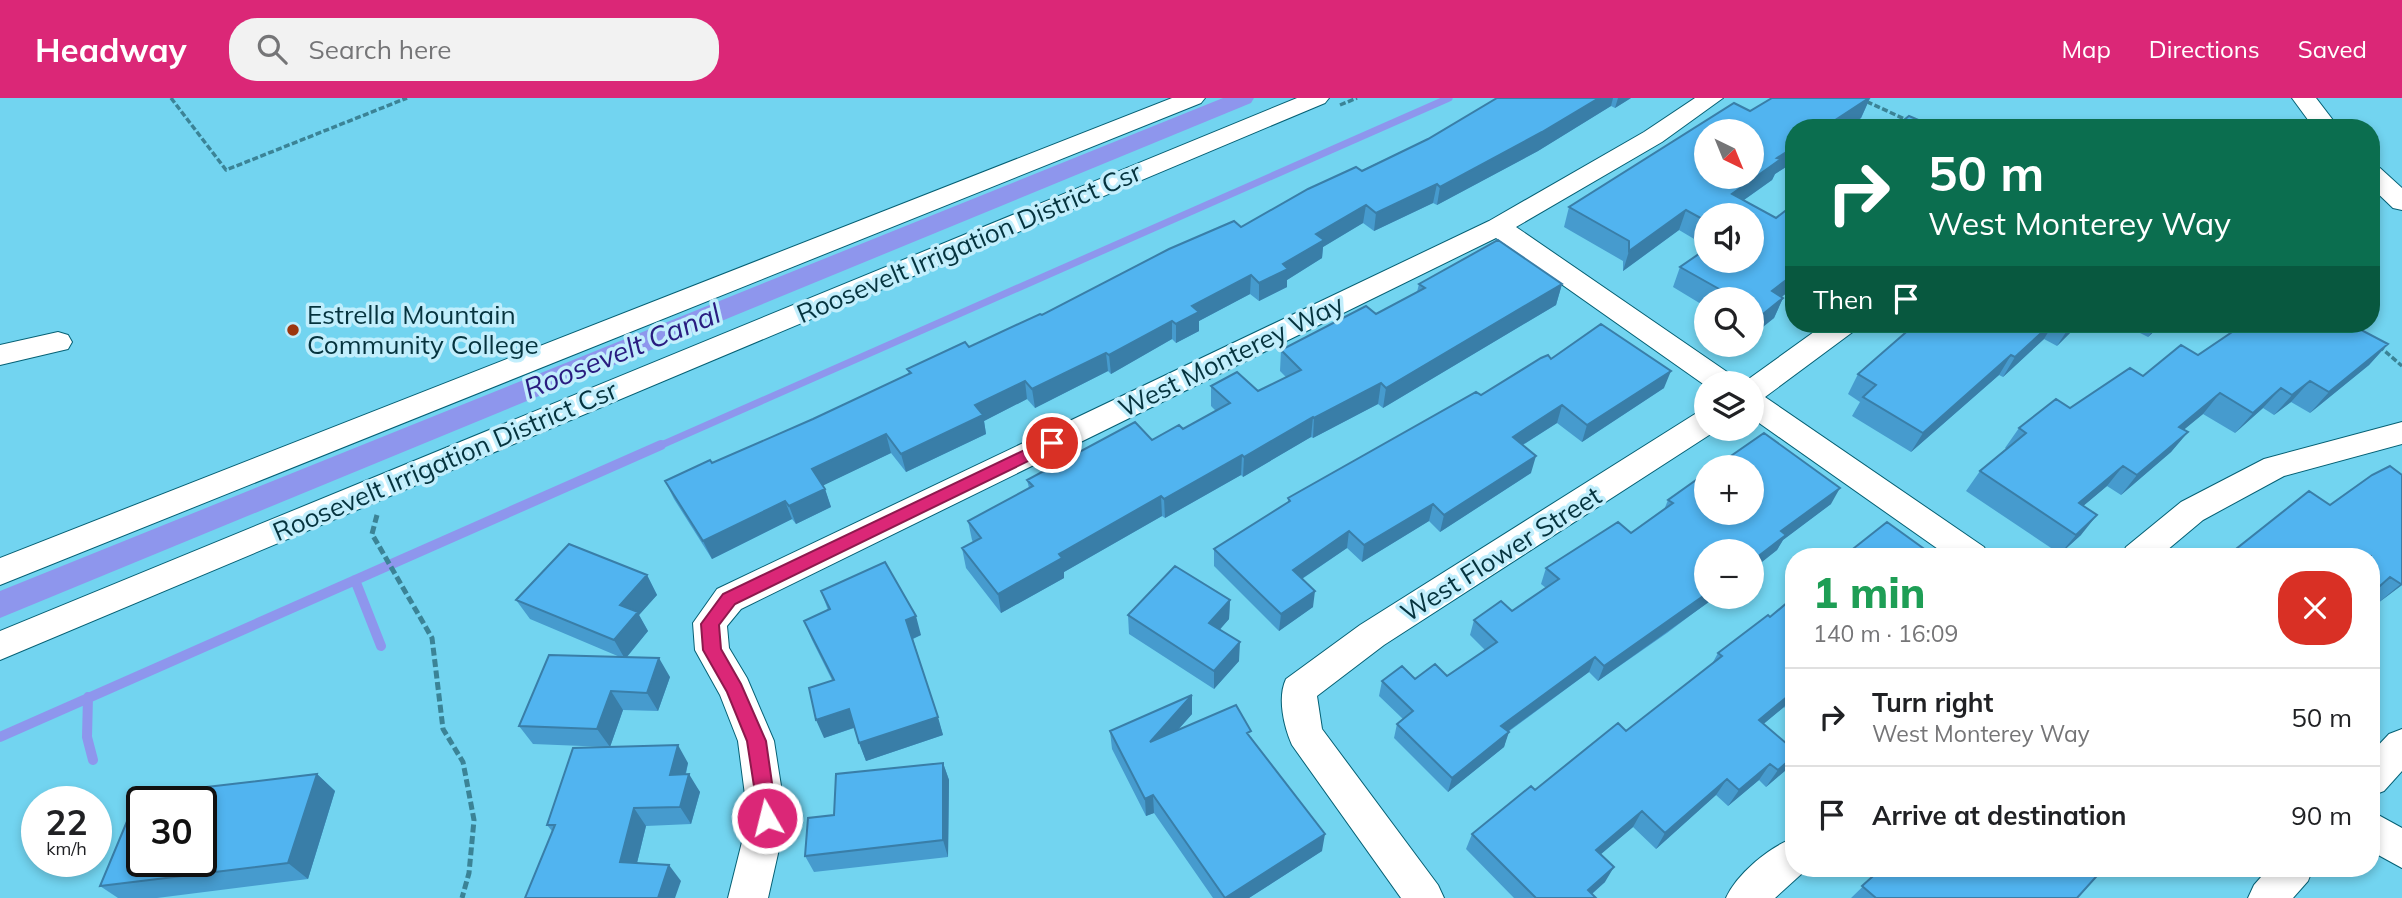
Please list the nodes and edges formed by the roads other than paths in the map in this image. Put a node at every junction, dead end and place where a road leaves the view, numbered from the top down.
1 (1193, 98) edge
2 (1712, 98) edge
3 (2304, 98) edge
4 (1328, 102) edge
5 (2320, 119) edge
6 (2380, 181) edge
7 (2402, 202) edge
8 (1499, 227) junction
9 (1832, 333) edge
10 (58, 342) dead end
11 (0, 355) edge
12 (1706, 371) edge
13 (1764, 383) edge
14 (1764, 411) edge
15 (1694, 430) edge
16 (2402, 433) edge
17 (1960, 548) edge
18 (2148, 548) edge
19 (0, 572) edge
20 (0, 646) edge
21 (2402, 745) edge
22 (2380, 769) edge
23 (2380, 835) edge
24 (2402, 850) edge
25 (1785, 864) edge
26 (2286, 877) edge
27 (748, 898) edge
28 (1424, 898) edge
29 (1746, 898) edge
30 (2268, 898) edge

1 - 19 street, Roosevelt Irrigation District Csr
2 - 8 street, West Monterey Way
3 - 5 street
4 - 20 street, Roosevelt Irrigation District Csr
6 - 7 street
8 - 12 street
8 - 27 street, West Monterey Way
9 - 13 street
10 - 11 street
14 - 17 street
15 - 28 street, West Flower Street
16 - 18 street
21 - 22 street
23 - 24 street
25 - 29 street
26 - 30 street

